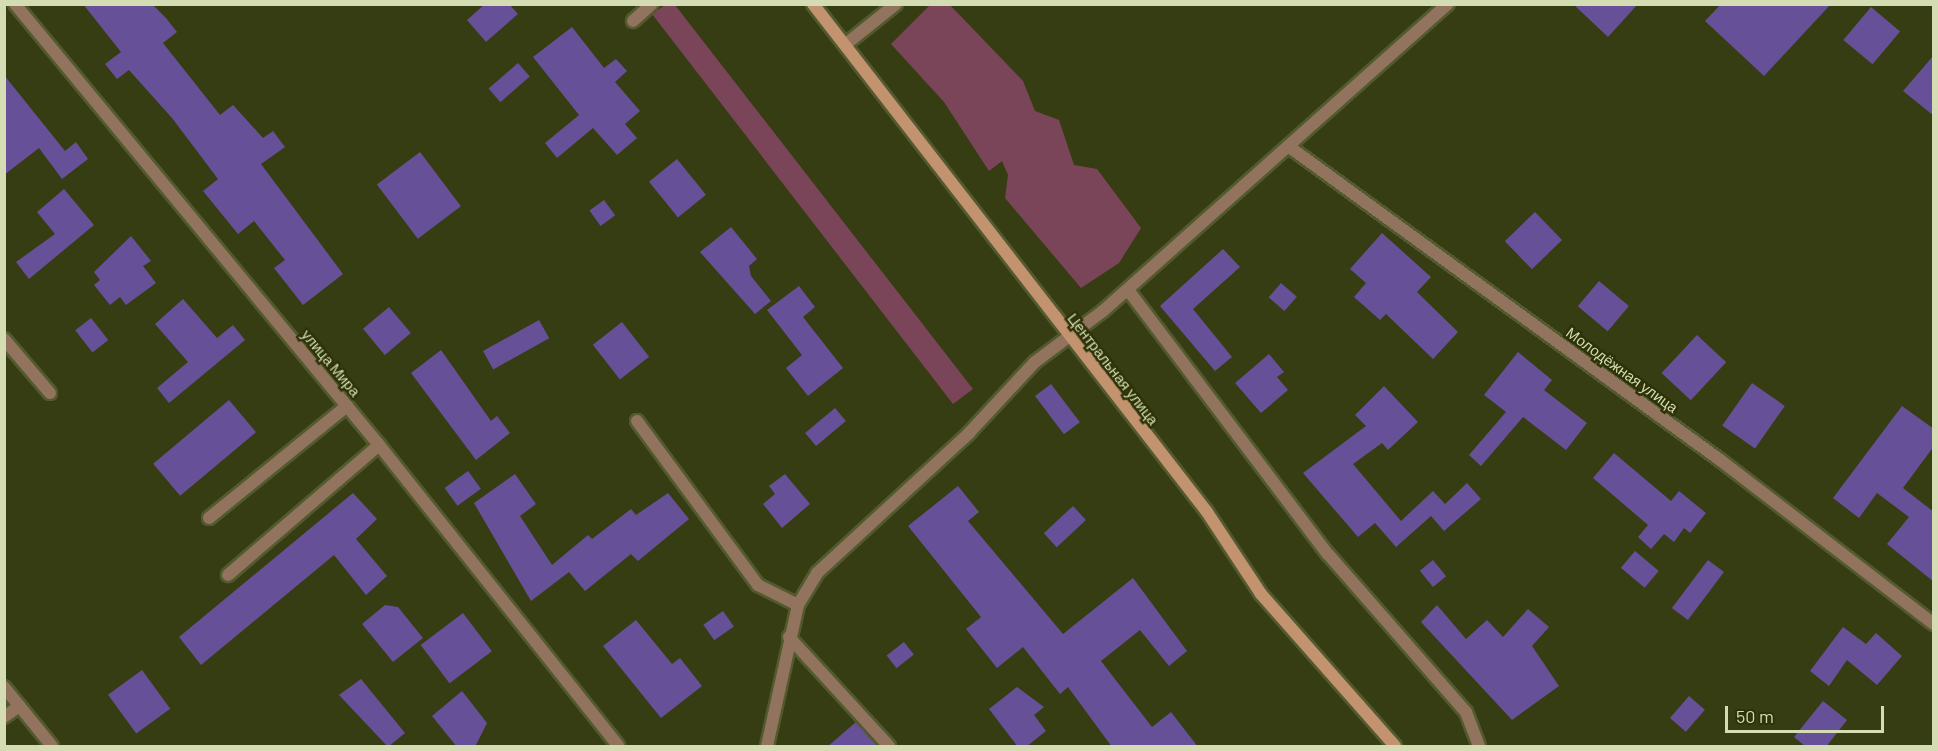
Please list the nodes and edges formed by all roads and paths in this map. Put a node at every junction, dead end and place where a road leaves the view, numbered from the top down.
1 (15, 4) edge
2 (652, 4) edge
3 (813, 4) edge
4 (896, 4) edge
5 (1448, 4) edge
6 (633, 21) dead end
7 (846, 44) junction
8 (1288, 146) junction
9 (1128, 290) junction
10 (1070, 337) junction
11 (4, 339) edge
12 (50, 393) dead end
13 (347, 406) junction
14 (637, 421) dead end
15 (379, 445) junction
16 (209, 518) dead end
17 (228, 575) dead end
18 (798, 605) junction
19 (1934, 624) edge
20 (789, 637) junction
21 (4, 687) edge
22 (19, 706) junction
23 (4, 717) edge
24 (52, 747) edge
25 (618, 747) edge
26 (767, 747) edge
27 (889, 747) edge
28 (1395, 747) edge
29 (1479, 747) edge

1 - 13 street, улица Мира
2 - 6 street
3 - 7 street, Центральная улица
4 - 7 street
5 - 8 street
7 - 10 street, Центральная улица
8 - 9 street
8 - 19 street, Молодёжная улица
9 - 10 street
9 - 29 street
10 - 18 street
10 - 28 street, Центральная улица
11 - 12 street
13 - 15 street, улица Мира
13 - 16 street
14 - 18 street
15 - 17 street
15 - 25 street, улица Мира
18 - 20 street
20 - 26 street
20 - 27 street
21 - 22 street
22 - 23 street
22 - 24 street

